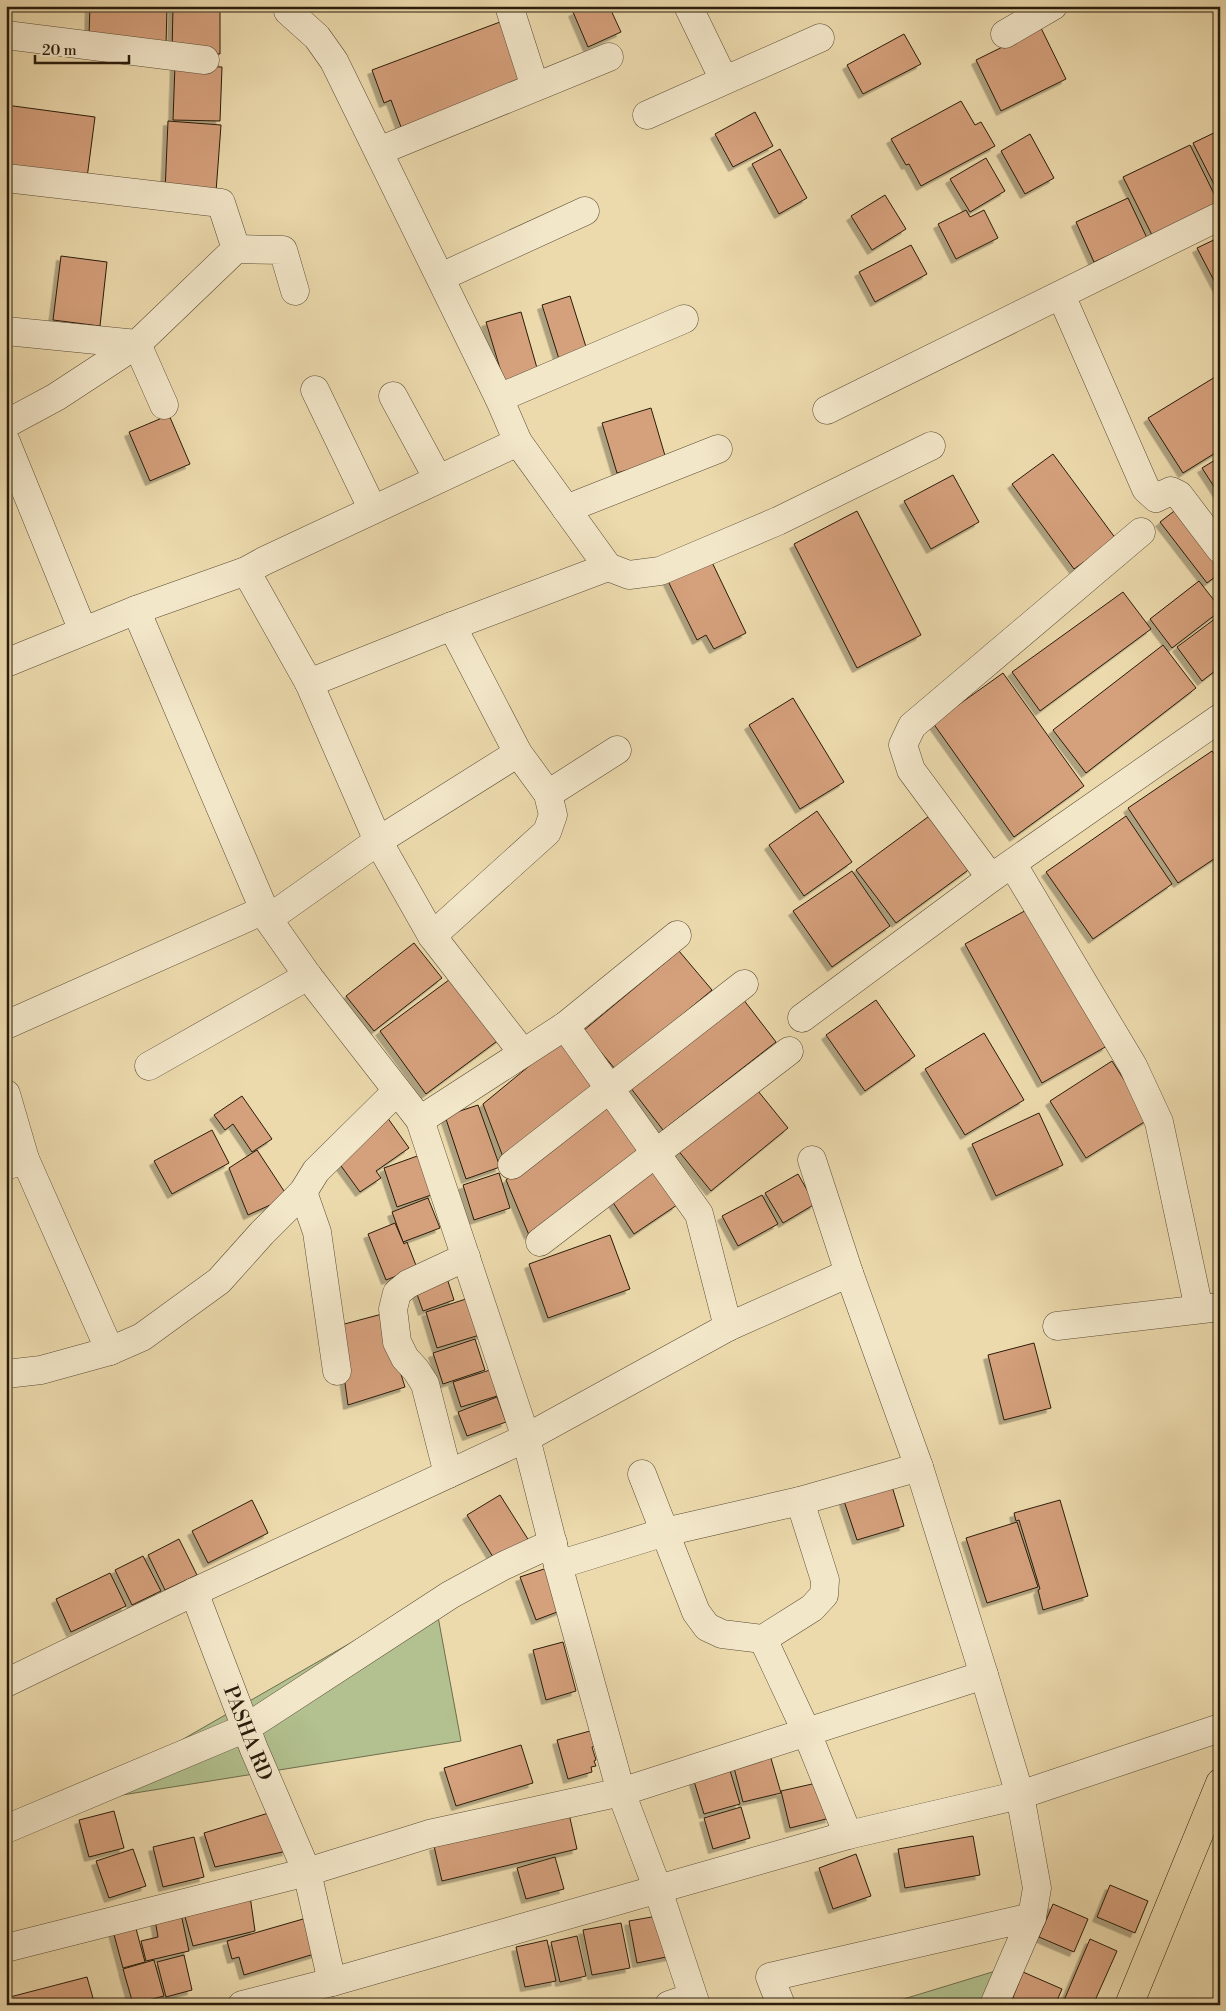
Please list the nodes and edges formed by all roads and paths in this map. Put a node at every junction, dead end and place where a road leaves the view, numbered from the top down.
1 (509, 6) edge
2 (688, 6) edge
3 (1053, 6) edge
4 (288, 11) dead end
5 (1005, 34) dead end
6 (6, 35) edge
7 (820, 38) dead end
8 (609, 57) dead end
9 (205, 60) dead end
10 (724, 80) junction
11 (535, 87) junction
12 (647, 115) dead end
13 (379, 150) junction
14 (6, 178) edge
15 (585, 211) dead end
16 (1220, 216) edge
17 (248, 249) junction
18 (441, 278) junction
19 (295, 291) dead end
20 (1061, 296) junction
21 (684, 318) dead end
22 (6, 331) edge
23 (137, 344) junction
24 (315, 390) dead end
25 (393, 396) dead end
26 (499, 398) junction
27 (164, 405) dead end
28 (827, 410) dead end
29 (6, 424) edge
30 (6, 442) edge
31 (518, 442) junction
32 (931, 446) dead end
33 (718, 449) dead end
34 (438, 479) junction
35 (566, 509) junction
36 (373, 510) junction
37 (1141, 532) dead end
38 (1220, 549) edge
39 (608, 568) junction
40 (246, 571) junction
41 (136, 610) junction
42 (452, 626) junction
43 (83, 631) junction
44 (6, 663) edge
45 (309, 683) junction
46 (1220, 718) edge
47 (617, 750) dead end
48 (518, 753) junction
49 (548, 794) junction
50 (378, 840) junction
51 (1002, 872) junction
52 (266, 914) junction
53 (677, 934) dead end
54 (432, 936) junction
55 (308, 976) junction
56 (744, 984) dead end
57 (802, 1018) dead end
58 (6, 1025) edge
59 (565, 1026) junction
60 (789, 1051) dead end
61 (523, 1053) junction
62 (149, 1066) dead end
63 (610, 1090) junction
64 (397, 1091) junction
65 (6, 1094) edge
66 (420, 1120) junction
67 (657, 1154) junction
68 (812, 1160) dead end
69 (16, 1162) edge
70 (512, 1165) dead end
71 (303, 1192) junction
72 (540, 1242) dead end
73 (466, 1257) junction
74 (849, 1273) junction
75 (1210, 1308) edge
76 (1057, 1326) dead end
77 (728, 1328) junction
78 (110, 1351) junction
79 (337, 1371) dead end
80 (6, 1374) edge
81 (526, 1438) junction
82 (919, 1467) junction
83 (448, 1474) junction
84 (642, 1474) dead end
85 (800, 1501) junction
86 (665, 1532) junction
87 (555, 1554) junction
88 (194, 1592) junction
89 (763, 1640) junction
90 (984, 1675) junction
91 (6, 1683) edge
92 (246, 1728) junction
93 (1220, 1728) edge
94 (807, 1733) junction
95 (1220, 1783) edge
96 (622, 1792) junction
97 (1020, 1795) junction
98 (6, 1829) edge
99 (848, 1835) junction
100 (308, 1872) junction
101 (658, 1890) junction
102 (1032, 1917) junction
103 (6, 1948) edge
104 (332, 1982) junction
105 (686, 2002) edge
106 (242, 2005) edge
107 (781, 2005) edge
108 (994, 2005) edge
109 (1129, 2005) edge

1 - 11 street
2 - 10 street
3 - 5 street
4 - 13 street
6 - 9 street
7 - 10 street
8 - 11 street
10 - 12 street
11 - 13 street
13 - 18 street
14 - 17 street
15 - 18 street
16 - 20 street
17 - 19 street
17 - 23 street
18 - 26 street
20 - 28 street
20 - 38 street
21 - 26 street
22 - 23 street
23 - 27 street
23 - 29 street
24 - 36 street
25 - 34 street
26 - 31 street
30 - 43 street
31 - 34 street
31 - 35 street
32 - 39 street
33 - 35 street
34 - 36 street
35 - 39 street
36 - 40 street
37 - 51 street
39 - 42 street
40 - 41 street
40 - 45 street
41 - 43 street
41 - 52 street
42 - 45 street
42 - 48 street
43 - 44 street
45 - 50 street
46 - 51 street
47 - 49 street
48 - 49 street
48 - 50 street
49 - 54 street
50 - 52 street
50 - 54 street
51 - 57 street
51 - 75 street
52 - 55 street
52 - 58 street
53 - 59 street
54 - 61 street
55 - 62 street
55 - 64 street
56 - 63 street
59 - 61 street
59 - 63 street
60 - 67 street
61 - 66 street
63 - 67 street
63 - 70 street
64 - 66 street
64 - 71 street
65 - 69 street
66 - 73 street
67 - 72 street
67 - 77 street
68 - 74 street
69 - 78 street
71 - 78 street
71 - 79 street
73 - 81 street
73 - 83 street
74 - 77 street
74 - 82 street
75 - 76 street
77 - 81 street
78 - 80 street
81 - 83 street
81 - 87 street
82 - 85 street
82 - 90 street
83 - 88 street
84 - 86 street
85 - 86 street
85 - 89 street
86 - 87 street
86 - 89 street
87 - 92 street
87 - 96 street
88 - 91 street
88 - 92 street, PASHA RD
89 - 94 street
90 - 94 street
90 - 97 street
92 - 98 street
92 - 100 street, PASHA RD
93 - 97 street
94 - 96 street
94 - 99 street
95 - 109 main road
96 - 100 street
96 - 101 street
97 - 99 street
97 - 102 street
99 - 101 street
100 - 103 street
100 - 104 street, PASHA RD
101 - 104 street
101 - 105 street
102 - 107 street
102 - 108 street
104 - 106 street

